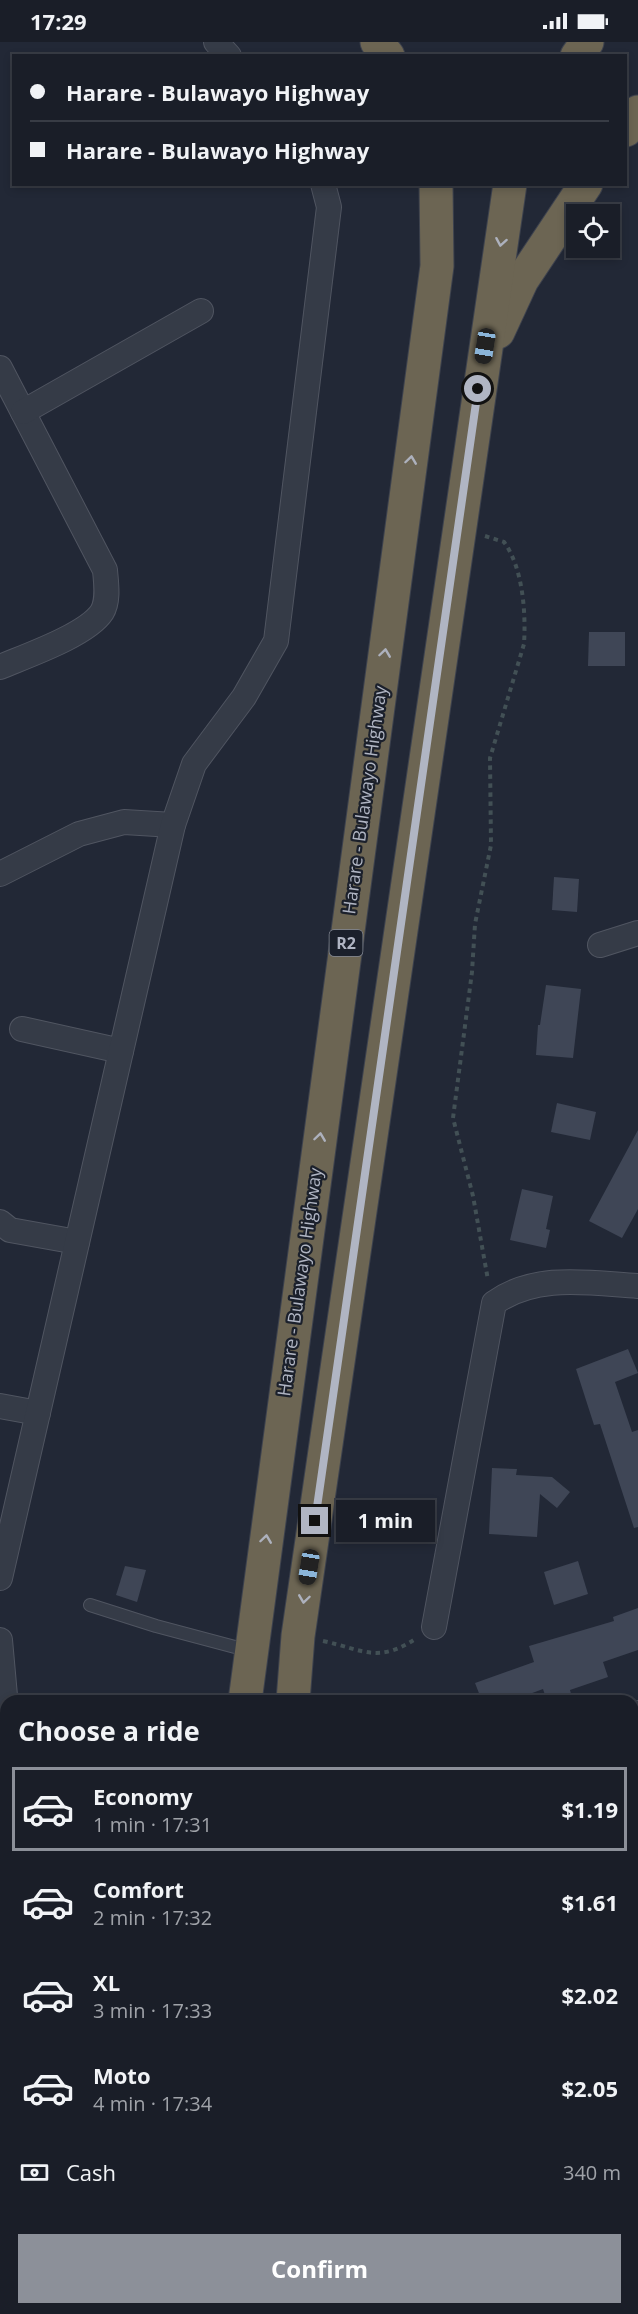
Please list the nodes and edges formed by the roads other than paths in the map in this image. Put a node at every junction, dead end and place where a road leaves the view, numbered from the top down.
1 (216, 42) edge
2 (227, 54) edge
3 (638, 112) edge
4 (627, 128) edge
5 (323, 186) edge
6 (436, 186) edge
7 (510, 186) edge
8 (585, 186) edge
9 (201, 311) dead end
10 (482, 366) junction
11 (0, 368) edge
12 (23, 412) junction
13 (0, 667) edge
14 (173, 825) junction
15 (0, 874) edge
16 (638, 933) edge
17 (600, 945) dead end
18 (22, 1029) dead end
19 (121, 1052) junction
20 (0, 1222) edge
21 (77, 1242) junction
22 (638, 1286) edge
23 (0, 1406) edge
24 (38, 1413) junction
25 (0, 1578) edge
26 (90, 1605) dead end
27 (434, 1627) road end
28 (0, 1640) edge
29 (251, 1652) junction
30 (5, 1695) edge
31 (246, 1695) edge
32 (293, 1695) edge

1 - 2 street
3 - 4 highway
5 - 14 street
29 -> 6 highway, Harare - Bulawayo Highway / R2
7 -> 10 highway
8 - 10 highway
9 - 12 street
10 -> 32 highway
11 - 12 street
12 - 13 street
14 - 15 street
14 - 19 street
16 - 17 street
18 - 19 street
19 - 21 street
20 - 21 street
21 - 24 street
22 - 27 street
23 - 24 street
24 - 25 street
26 - 29 lane
28 - 30 street
29 - 31 highway, Harare - Bulawayo Highway / R2

